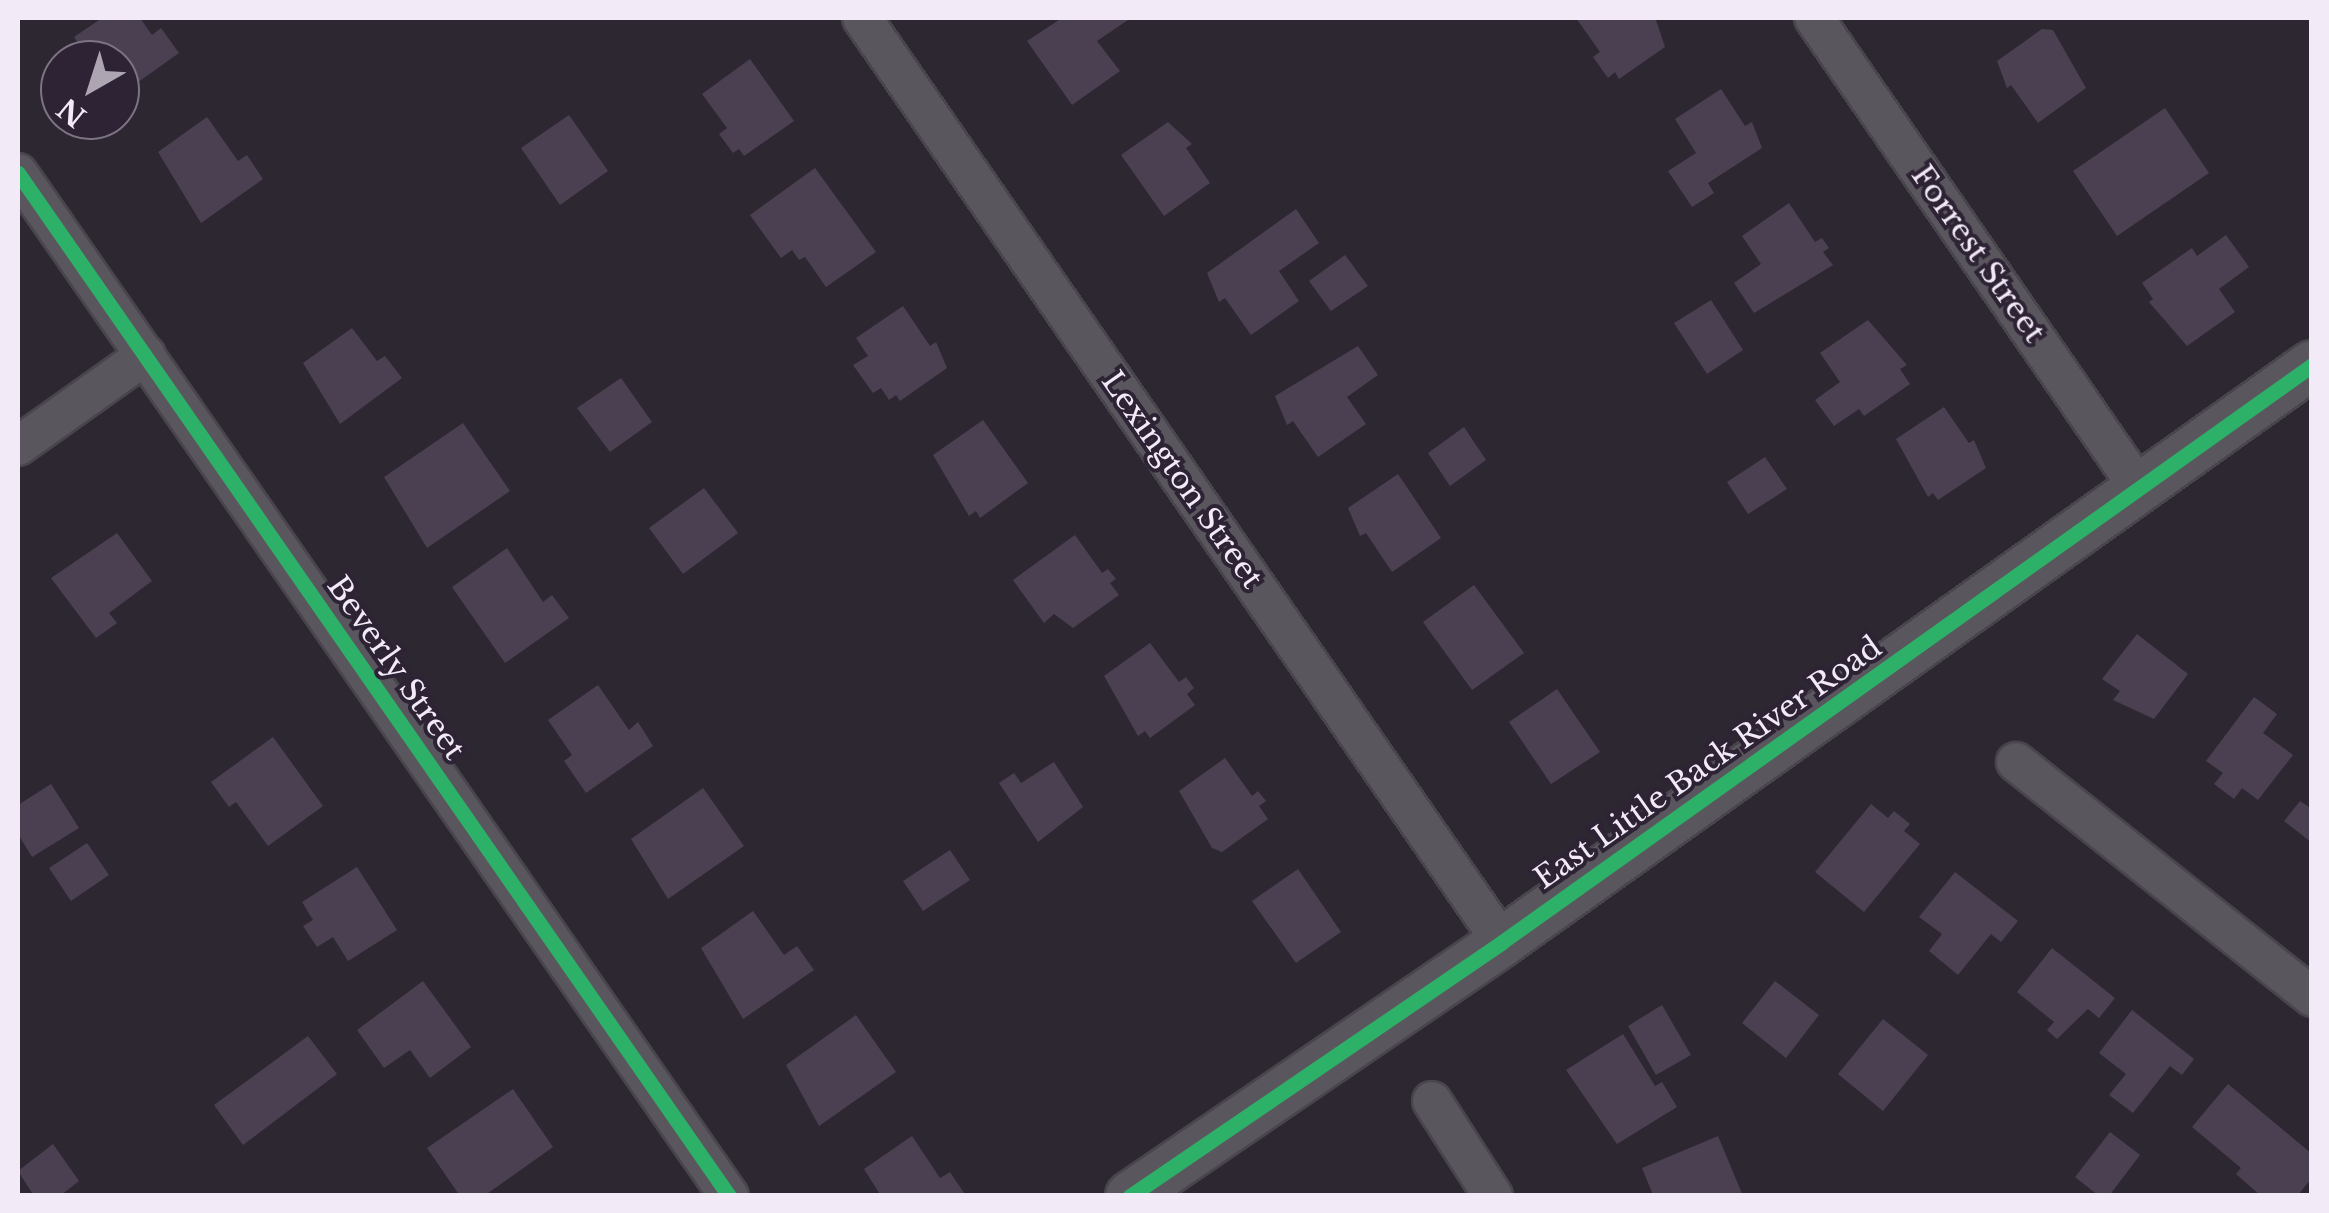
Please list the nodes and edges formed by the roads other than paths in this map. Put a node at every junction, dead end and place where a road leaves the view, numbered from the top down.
1 (862, 18) edge
2 (1814, 18) edge
3 (18, 172) edge
4 (146, 356) junction
5 (2312, 365) edge
6 (18, 446) edge
7 (2142, 491) junction
8 (2016, 762) dead end
9 (1502, 942) junction
10 (2312, 997) edge
11 (1432, 1101) dead end
12 (729, 1196) edge
13 (1130, 1196) edge
14 (1494, 1196) edge

1 - 9 street, Lexington Street
2 - 7 street, Forrest Street
3 - 4 street, Beverly Street
4 - 6 street
4 - 12 street, Beverly Street
5 - 7 street, East Little Back River Road
7 - 9 street, East Little Back River Road
8 - 10 street
9 - 13 street, East Little Back River Road
11 - 14 street

